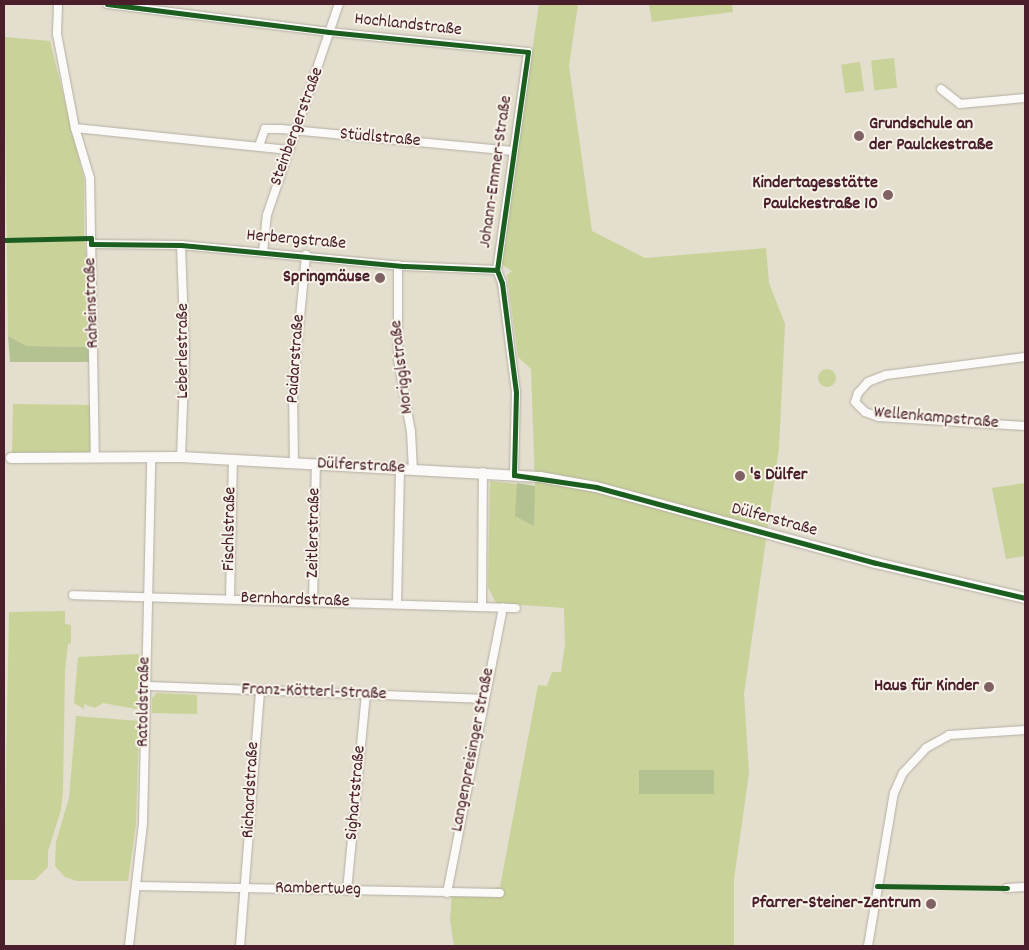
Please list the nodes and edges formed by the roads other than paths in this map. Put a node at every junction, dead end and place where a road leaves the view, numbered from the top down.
1 (58, 4) edge
2 (107, 4) edge
3 (339, 4) edge
4 (329, 32) junction
5 (528, 52) joint
6 (940, 89) dead end
7 (1025, 98) edge
8 (75, 128) junction
9 (296, 131) junction
10 (259, 146) junction
11 (289, 150) junction
12 (513, 151) junction
13 (91, 244) junction
14 (181, 245) junction
15 (263, 252) junction
16 (306, 255) junction
17 (398, 265) junction
18 (497, 270) junction
19 (1025, 357) edge
20 (1025, 426) edge
21 (95, 457) junction
22 (151, 457) junction
23 (180, 457) junction
24 (11, 458) dead end
25 (233, 460) junction
26 (294, 463) junction
27 (316, 464) junction
28 (400, 469) junction
29 (413, 469) junction
30 (483, 472) junction
31 (514, 475) junction
32 (73, 595) dead end
33 (146, 598) junction
34 (1025, 598) edge
35 (230, 599) junction
36 (313, 602) junction
37 (397, 603) junction
38 (482, 605) junction
39 (502, 607) junction
40 (516, 608) dead end
41 (146, 686) junction
42 (260, 691) junction
43 (366, 695) junction
44 (483, 699) junction
45 (1024, 730) edge
46 (136, 886) junction
47 (1025, 887) edge
48 (1007, 888) dead end
49 (247, 889) junction
50 (348, 891) junction
51 (446, 893) junction
52 (500, 893) dead end
53 (129, 946) edge
54 (240, 946) edge
55 (868, 946) edge

1 - 8 street, Raheinstraße
2 - 4 street, Hochlandstraße
3 - 4 street, Steinbergerstraße
4 - 5 street, Hochlandstraße
4 - 9 street, Steinbergerstraße
5 - 12 street, Johann-Emmer-Straße
6 - 7 street
8 - 10 street
8 - 13 street, Raheinstraße
9 - 10 street, Stüdlstraße
9 - 11 street, Steinbergerstraße
9 - 12 street, Stüdlstraße
10 - 11 street
11 - 15 street, Steinbergerstraße
12 - 18 street, Johann-Emmer-Straße
13 - 14 street, Herbergstraße
13 - 21 street, Raheinstraße
14 - 15 street, Herbergstraße
14 - 23 street, Leberlestraße
15 - 16 street, Herbergstraße
16 - 17 street, Herbergstraße
16 - 26 street, Paidarstraße
17 - 18 street, Herbergstraße
17 - 29 street, Morigglstraße
18 - 31 street, Johann-Emmer-Straße
19 - 20 street, Wellenkampstraße
21 - 22 main road, Dülferstraße
21 - 24 main road, Dülferstraße
22 - 23 main road, Dülferstraße
22 - 33 street, Ratoldstraße
23 - 25 main road, Dülferstraße
25 - 26 main road, Dülferstraße
25 - 35 street, Fischlstraße
26 - 27 main road, Dülferstraße
27 - 28 main road, Dülferstraße
27 - 36 street, Zeitlerstraße
28 - 29 main road, Dülferstraße
28 - 37 street
29 - 30 main road, Dülferstraße
30 - 31 main road, Dülferstraße
30 - 38 street
31 - 34 main road, Dülferstraße
32 - 33 street, Bernhardstraße
33 - 35 street, Bernhardstraße
33 - 41 street, Ratoldstraße
35 - 36 street, Bernhardstraße
36 - 37 street, Bernhardstraße
37 - 38 street, Bernhardstraße
38 - 39 street, Bernhardstraße
39 - 40 street, Bernhardstraße
39 - 44 street, Langenpreisinger Straße
41 - 42 street, Franz-Kötterl-Straße
41 - 46 street, Ratoldstraße
42 - 43 street, Franz-Kötterl-Straße
42 - 49 street, Richardstraße
43 - 44 street, Franz-Kötterl-Straße
43 - 50 street, Sighartstraße
44 - 51 street, Langenpreisinger Straße
45 - 55 street
46 - 49 street, Rambertweg
46 - 53 street, Ratoldstraße
47 - 48 street
49 - 50 street, Rambertweg
49 - 54 street, Richardstraße
50 - 51 street, Rambertweg
51 - 52 street, Rambertweg

